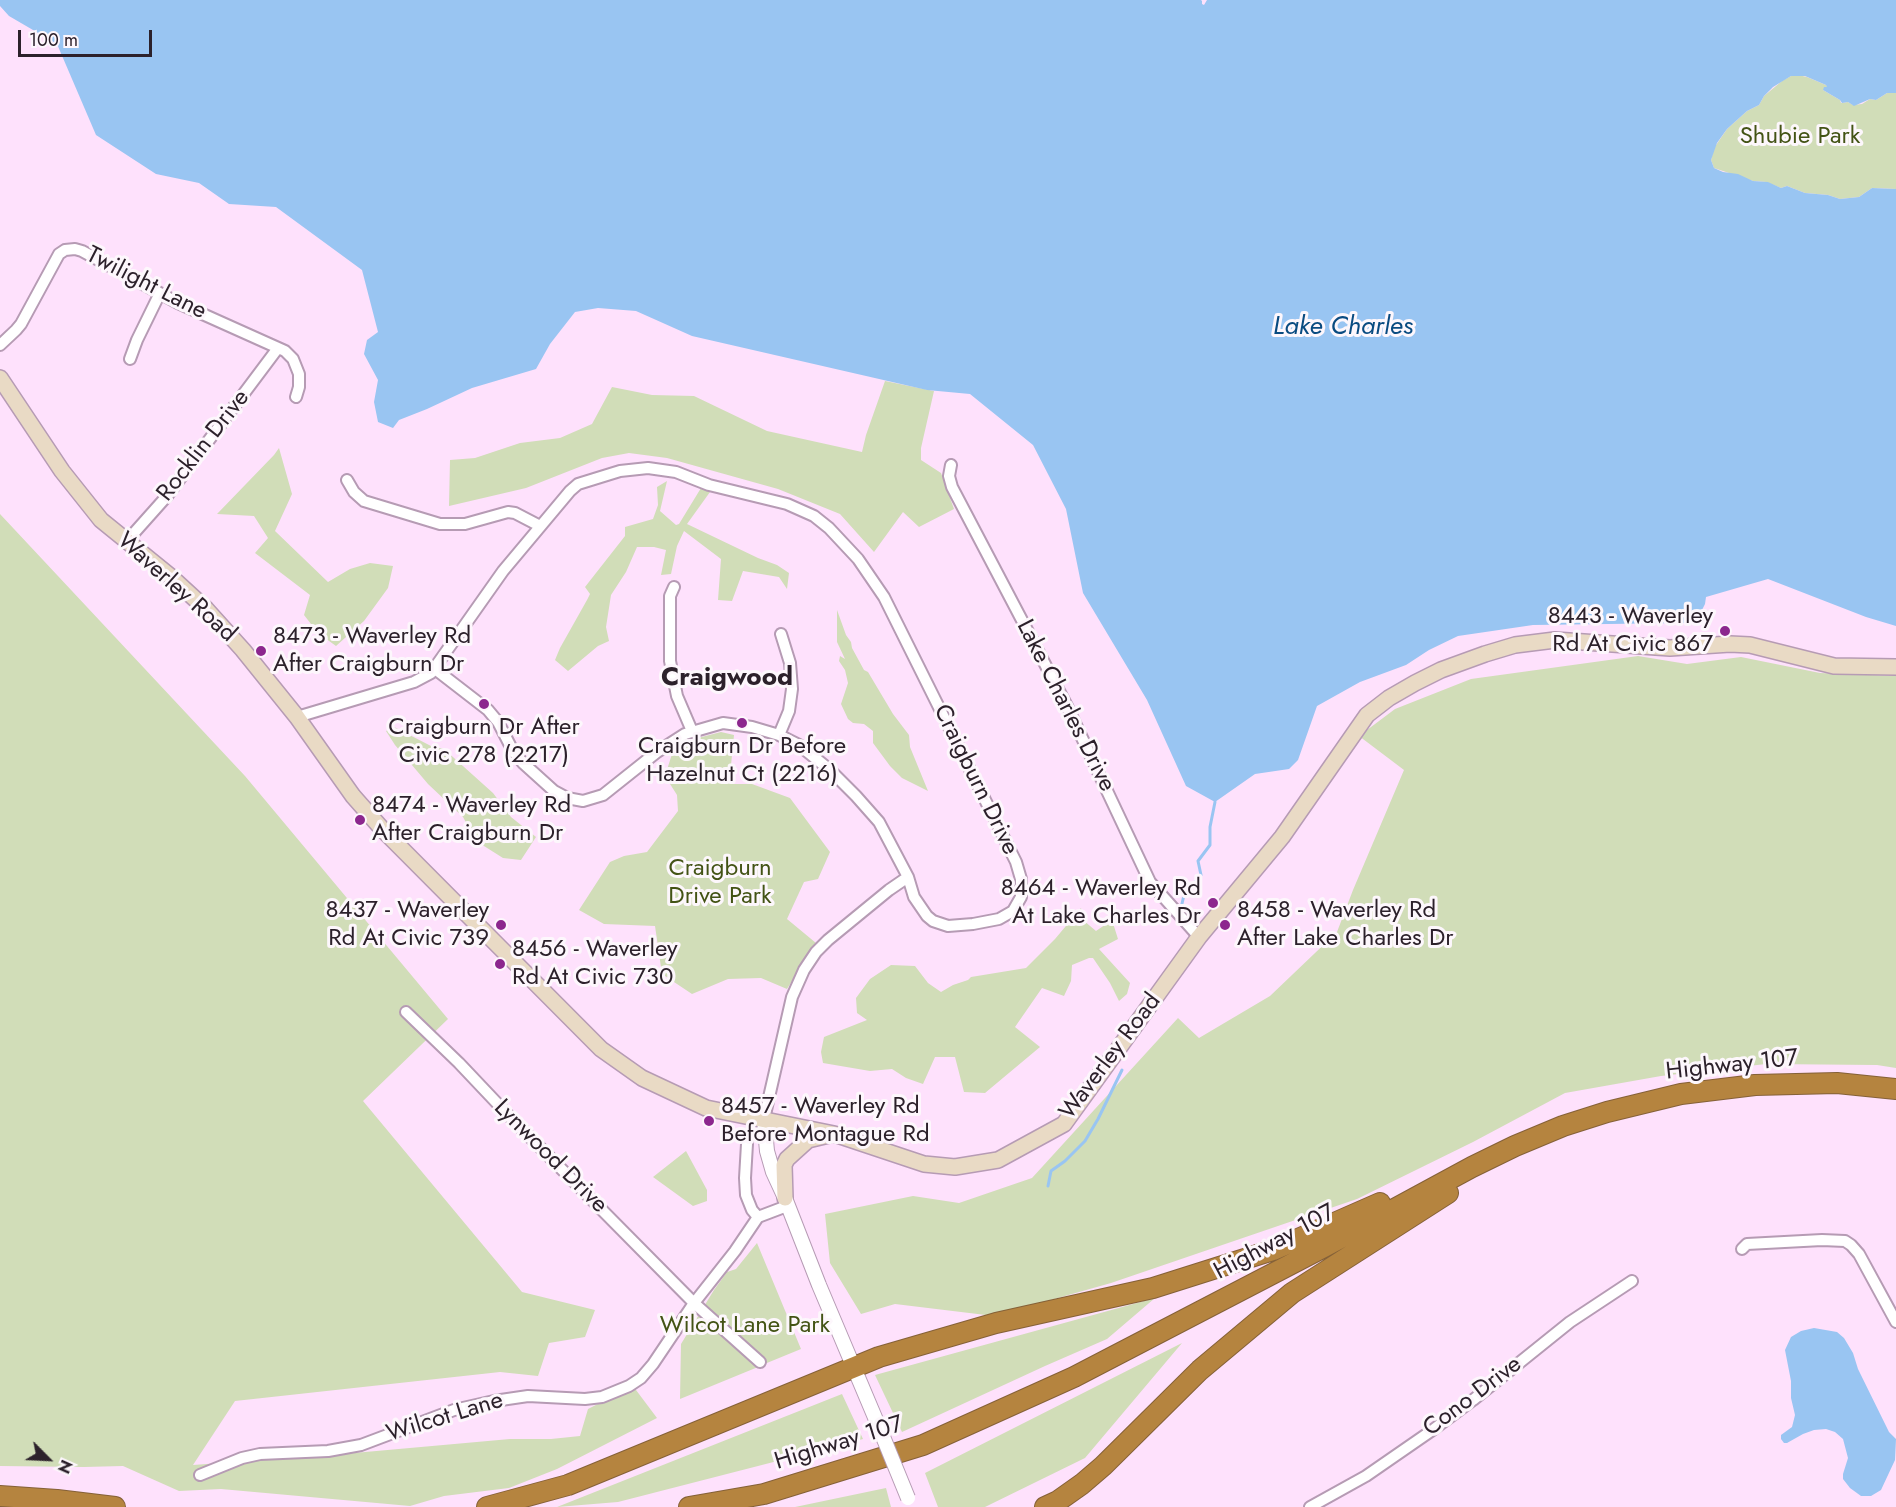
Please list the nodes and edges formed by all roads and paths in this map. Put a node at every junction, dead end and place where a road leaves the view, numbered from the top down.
1 (159, 293) junction
2 (0, 345) edge
3 (278, 348) junction
4 (130, 359) dead end
5 (0, 378) edge
6 (296, 397) dead end
7 (951, 465) dead end
8 (347, 480) dead end
9 (540, 526) junction
10 (126, 542) junction
11 (674, 587) dead end
12 (782, 634) dead end
13 (1896, 667) edge
14 (435, 669) junction
15 (297, 717) junction
16 (692, 731) junction
17 (779, 735) junction
18 (908, 877) junction
19 (1199, 937) junction
20 (406, 1012) dead end
21 (1896, 1089) edge
22 (764, 1119) junction
23 (1563, 1126) junction
24 (834, 1134) junction
25 (747, 1144) dead end
26 (1472, 1167) junction
27 (786, 1202) junction
28 (758, 1217) junction
29 (1742, 1249) dead end
30 (1632, 1281) dead end
31 (694, 1303) junction
32 (1896, 1322) edge
33 (760, 1362) dead end
34 (854, 1369) junction
35 (200, 1475) dead end
36 (0, 1496) edge
37 (909, 1503) edge
38 (115, 1507) edge
39 (487, 1507) edge
40 (689, 1507) edge
41 (1045, 1507) edge
42 (1310, 1507) edge

1 - 2 street, Twilight Lane
1 - 3 street, Twilight Lane
1 - 4 street
3 - 6 street, Twilight Lane
3 - 10 street, Rocklin Drive
5 - 10 main road, Waverley Road
7 - 19 street, Lake Charles Drive
8 - 9 street
9 - 14 street, Craigburn Drive
9 - 18 street, Craigburn Drive
10 - 15 main road, Waverley Road
11 - 16 street
12 - 17 street
13 - 19 main road, Waverley Road
14 - 15 street, Craigburn Drive
14 - 16 street, Craigburn Drive
15 - 22 main road, Waverley Road
16 - 17 street, Craigburn Drive
17 - 18 street, Craigburn Drive
18 - 22 street
19 - 24 main road, Waverley Road
20 - 31 street, Lynwood Drive
21 - 23 highway, Highway 107
22 - 24 main road, Waverley Road
22 - 27 street
23 - 26 highway, Highway 107
23 - 41 highway
24 - 27 main road
25 - 28 street
26 - 34 highway
26 - 40 highway, Highway 107
27 - 28 street
27 - 34 street
28 - 31 street, Wilcot Lane
29 - 32 street
30 - 42 street, Cono Drive
31 - 33 street, Lynwood Drive
31 - 35 street, Wilcot Lane
34 - 37 street, bridge
34 - 39 highway
36 - 38 highway

